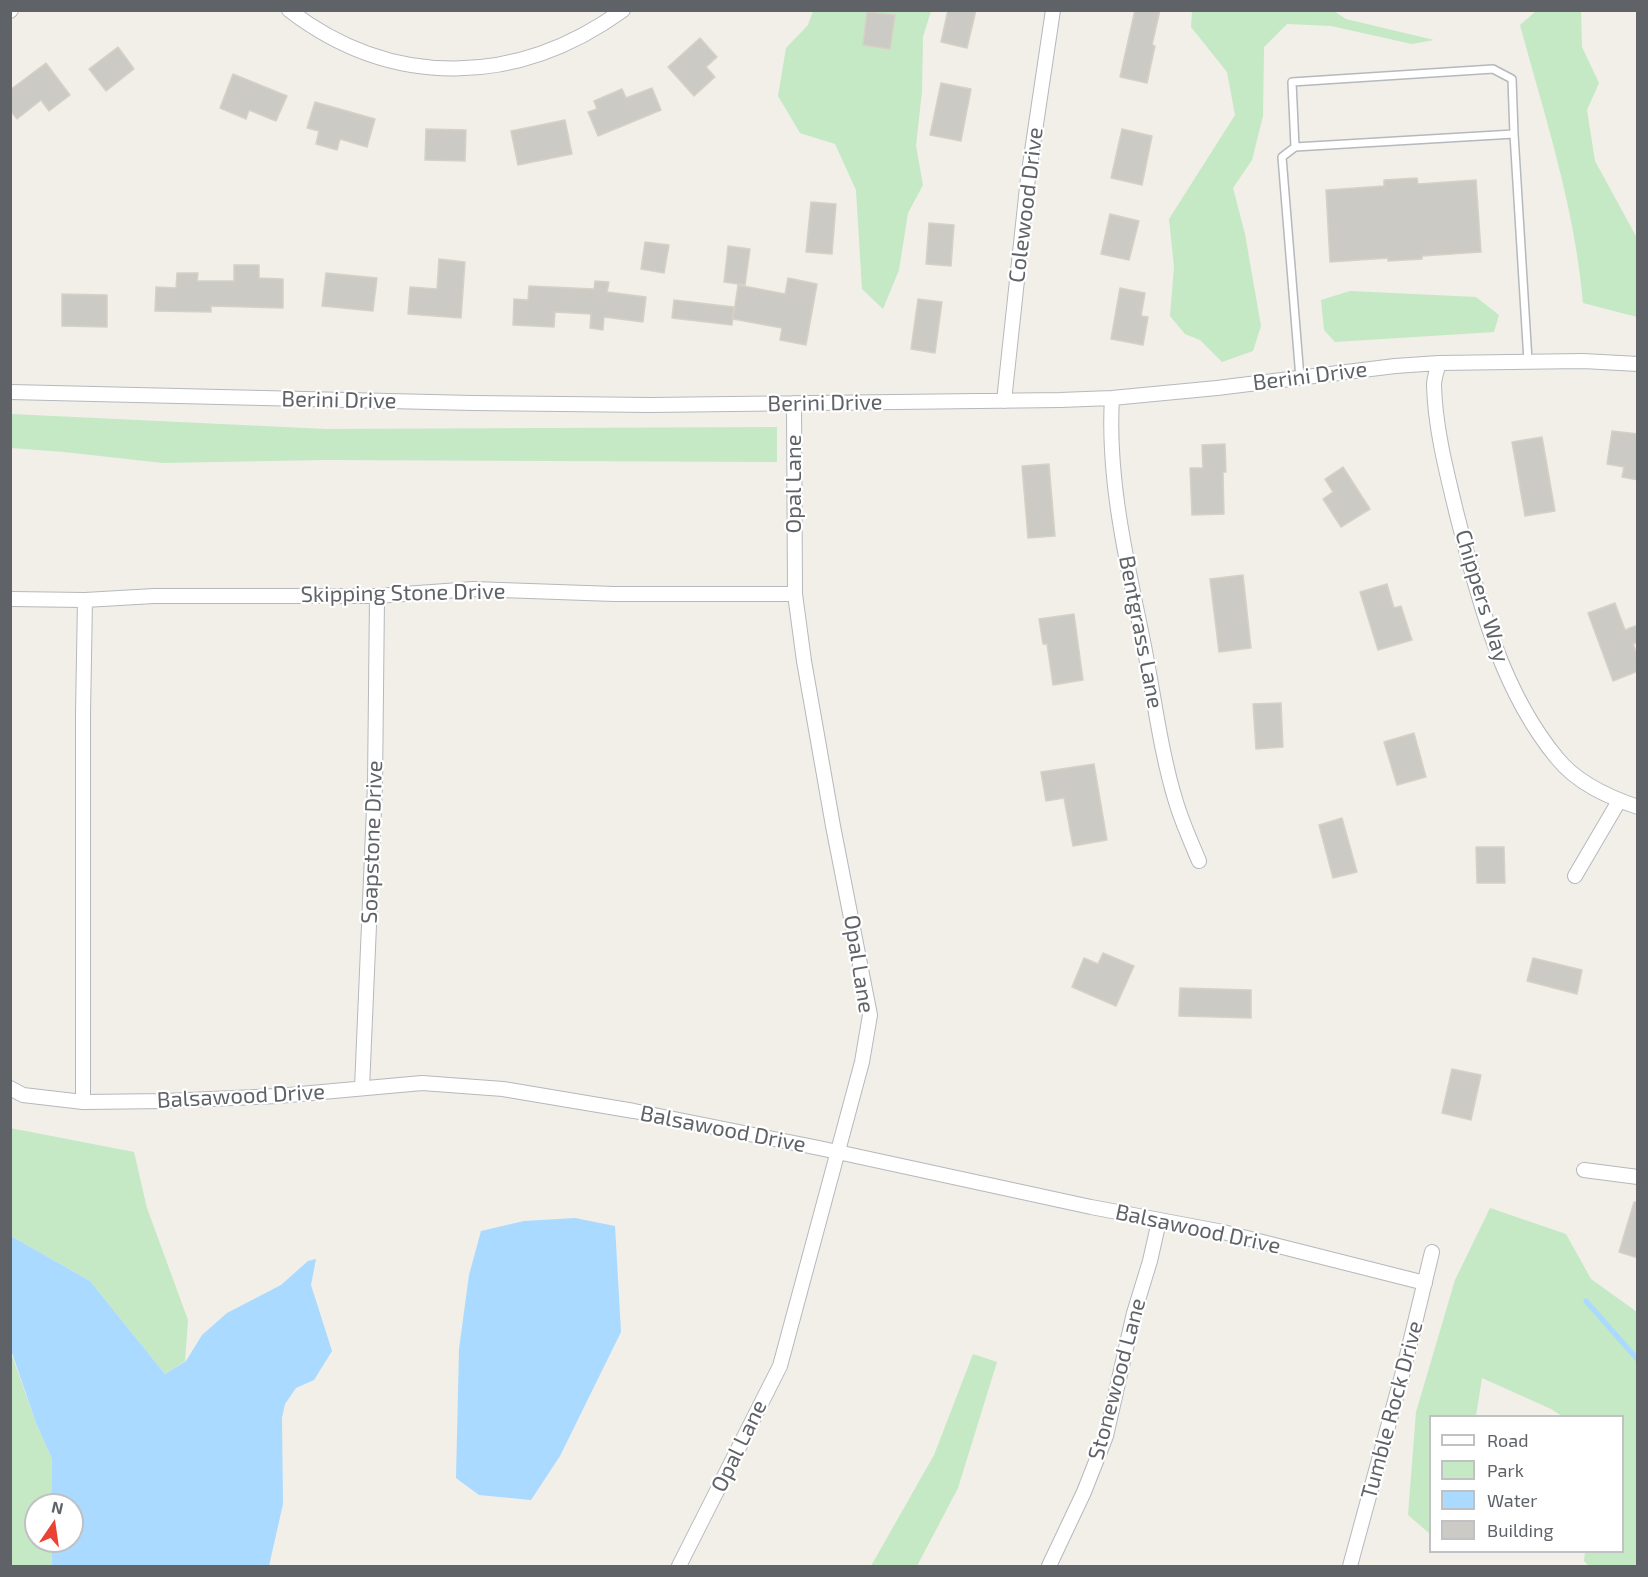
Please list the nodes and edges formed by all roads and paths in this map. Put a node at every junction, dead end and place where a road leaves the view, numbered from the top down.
1 (289, 10) edge
2 (623, 10) edge
3 (1053, 10) edge
4 (1514, 134) junction
5 (1295, 147) junction
6 (1528, 362) junction
7 (1439, 363) junction
8 (1638, 363) edge
9 (1300, 378) junction
10 (10, 392) edge
11 (1112, 398) junction
12 (1004, 401) junction
13 (794, 403) junction
14 (795, 594) junction
15 (377, 596) junction
16 (10, 599) edge
17 (85, 600) junction
18 (1619, 801) junction
19 (1638, 807) edge
20 (1199, 861) dead end
21 (1575, 876) dead end
22 (10, 1088) edge
23 (362, 1088) junction
24 (83, 1102) junction
25 (838, 1153) junction
26 (1584, 1170) dead end
27 (1638, 1177) edge
28 (1159, 1221) junction
29 (1432, 1252) dead end
30 (1425, 1283) junction
31 (679, 1566) edge
32 (1049, 1566) edge
33 (1350, 1566) edge

1 - 2 street
3 - 12 street, Colewood Drive
4 - 5 lane
4 - 5 lane
4 - 6 lane
5 - 9 lane
6 - 7 street, Berini Drive
6 - 8 street, Berini Drive
7 - 9 street, Berini Drive
7 - 18 street, Chippers Way
9 - 11 street, Berini Drive
10 - 13 street, Berini Drive
11 - 12 street, Berini Drive
11 - 20 street, Bentgrass Lane
12 - 13 street, Berini Drive
13 - 14 street, Opal Lane
14 - 15 street, Skipping Stone Drive
14 - 25 street, Opal Lane
15 - 17 street, Skipping Stone Drive
15 - 23 street, Soapstone Drive
16 - 17 street, Skipping Stone Drive
17 - 24 street
18 - 19 street, Chippers Way
18 - 21 street
22 - 24 street, Balsawood Drive
23 - 24 street, Balsawood Drive
23 - 25 street, Balsawood Drive
25 - 28 street, Balsawood Drive
25 - 31 street, Opal Lane
26 - 27 street
28 - 30 street, Balsawood Drive
28 - 32 street, Stonewood Lane
29 - 30 street, Tumble Rock Drive
30 - 33 street, Tumble Rock Drive

